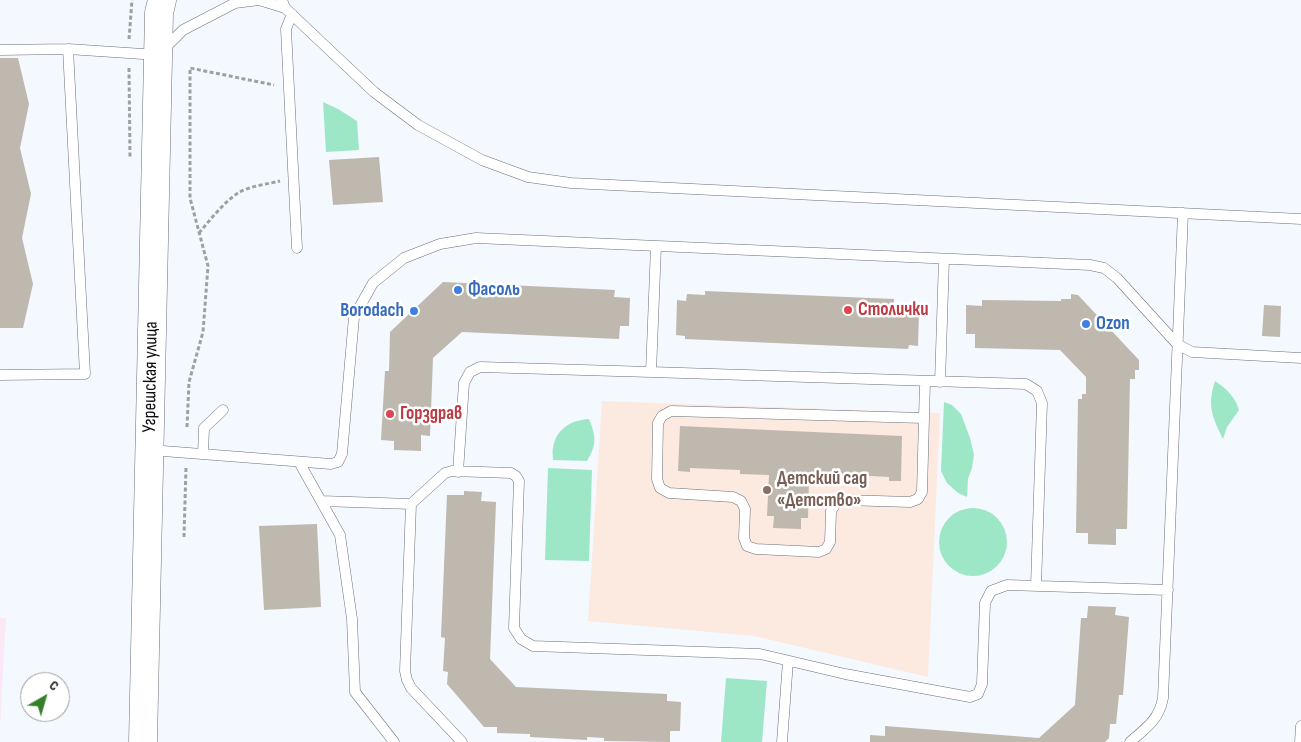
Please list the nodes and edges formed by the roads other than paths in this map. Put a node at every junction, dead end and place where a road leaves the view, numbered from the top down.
1 (159, 4) edge
2 (286, 7) edge
3 (68, 49) junction
4 (0, 50) edge
5 (158, 55) junction
6 (1183, 213) junction
7 (1301, 219) edge
8 (656, 246) junction
9 (296, 248) dead end
10 (944, 259) junction
11 (1177, 344) junction
12 (1301, 358) edge
13 (651, 372) junction
14 (0, 375) edge
15 (925, 381) junction
16 (940, 382) junction
17 (223, 410) dead end
18 (924, 418) junction
19 (149, 450) junction
20 (203, 454) junction
21 (299, 462) junction
22 (458, 472) junction
23 (321, 501) junction
24 (411, 504) junction
25 (1036, 586) junction
26 (1168, 590) junction
27 (788, 660) junction
28 (1301, 726) edge
29 (143, 742) edge
30 (394, 742) edge
31 (462, 742) edge
32 (782, 742) edge
33 (1130, 742) edge
34 (1300, 742) edge

1 - 5 main road, Угрешская улица
2 - 5 lane
2 - 6 lane
2 - 9 lane
3 - 4 lane
3 - 5 lane
3 - 14 lane
5 - 19 main road, Угрешская улица
6 - 7 lane
6 - 11 lane
8 - 10 lane
8 - 13 lane
8 - 21 lane
10 - 11 lane
10 - 16 lane
11 - 12 lane
11 - 26 lane
13 - 15 lane
13 - 22 lane
15 - 16 lane
15 - 18 lane
16 - 25 lane
17 - 20 lane
18 - 18 lane
19 - 20 lane
19 - 29 main road, Угрешская улица
20 - 21 lane
21 - 23 lane
22 - 24 lane
22 - 27 lane
23 - 24 lane
23 - 30 lane
24 - 31 lane
25 - 26 lane
25 - 27 lane
26 - 33 lane
27 - 32 lane
28 - 34 lane

